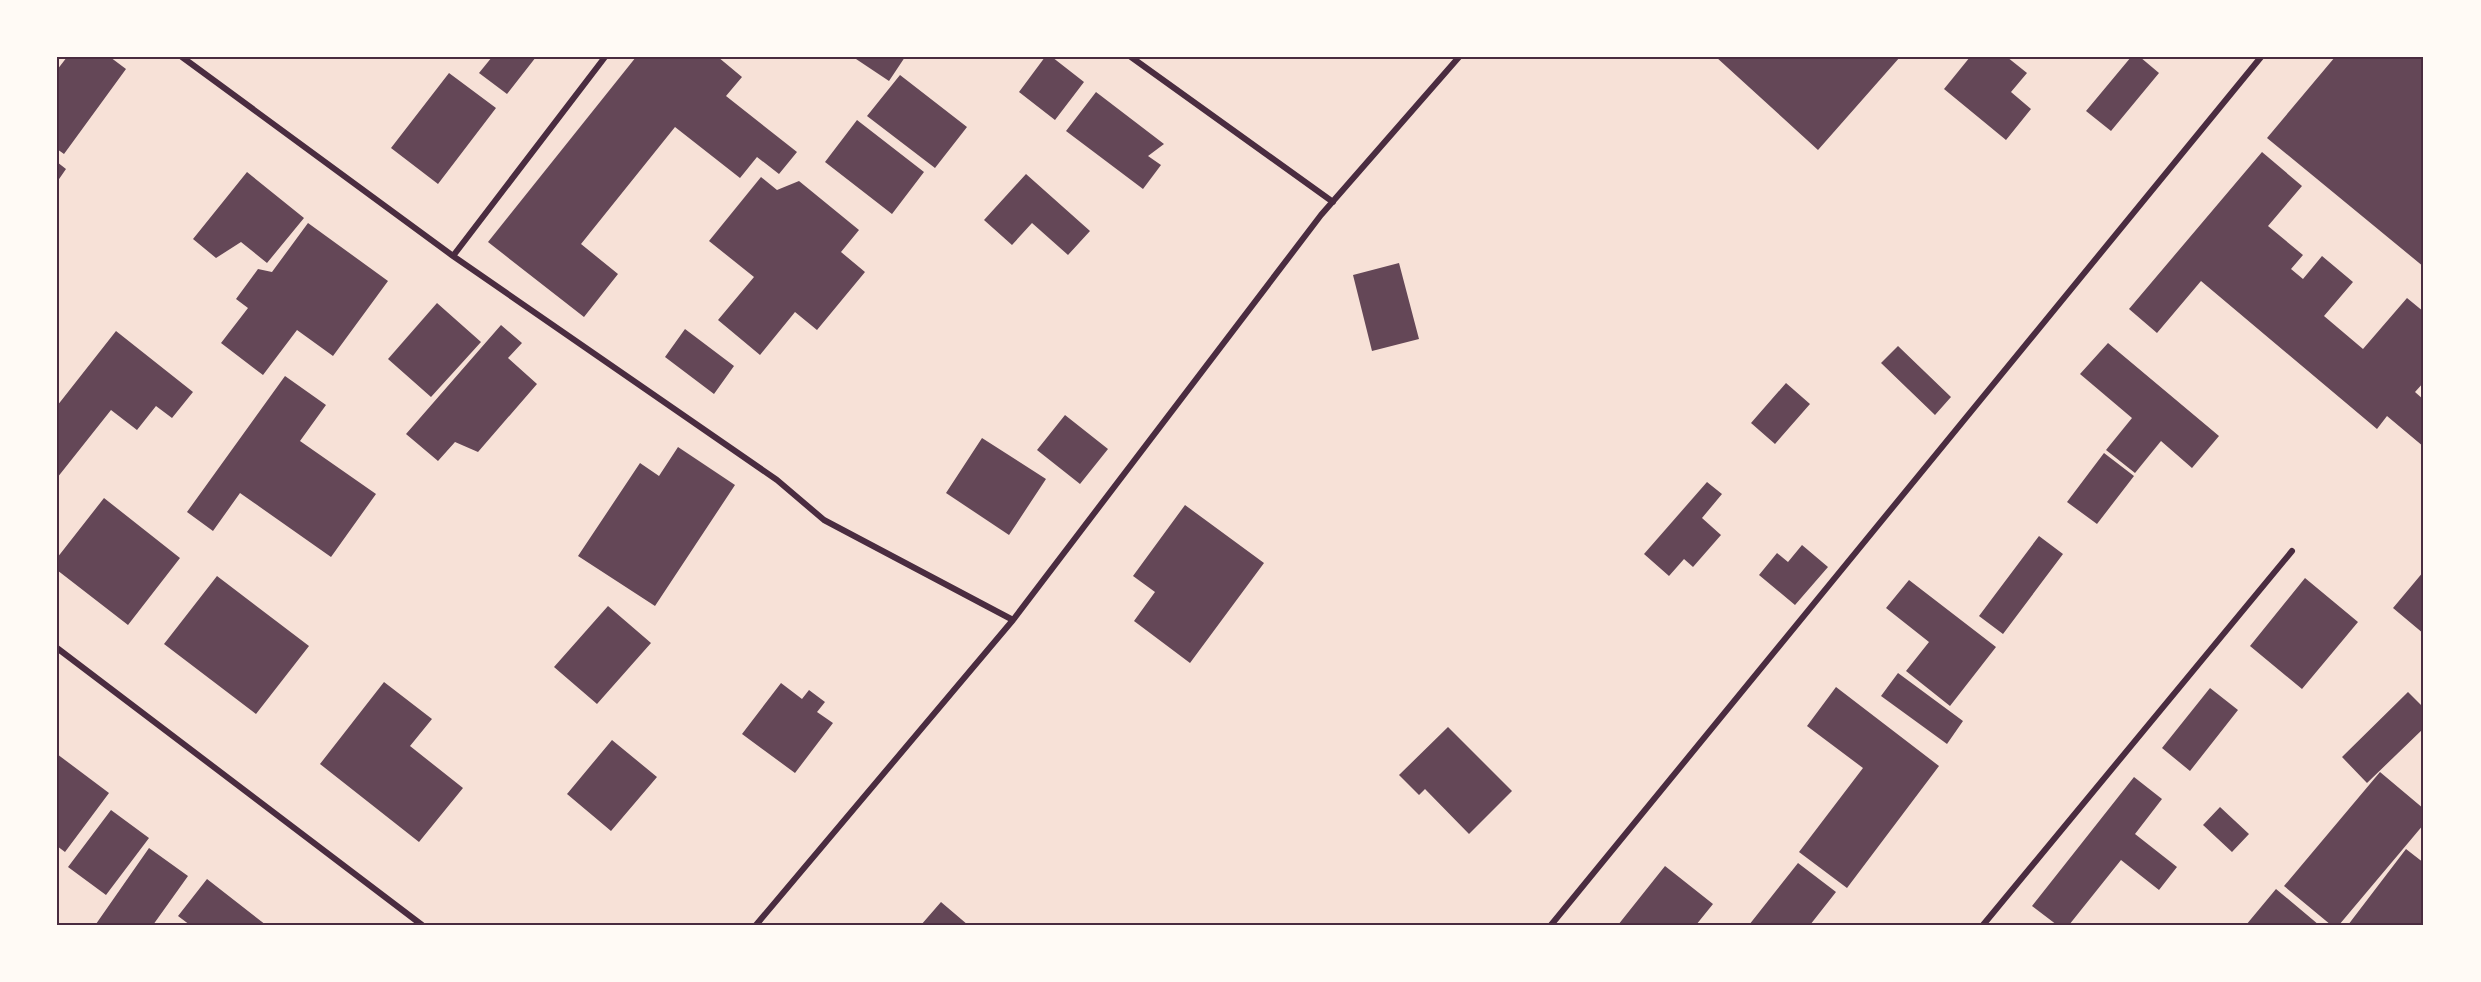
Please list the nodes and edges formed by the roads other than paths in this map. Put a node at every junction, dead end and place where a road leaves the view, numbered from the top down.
1 (182, 57) edge
2 (605, 57) edge
3 (1131, 57) edge
4 (1459, 57) edge
5 (2261, 57) edge
6 (1333, 202) junction
7 (453, 256) junction
8 (2292, 551) dead end
9 (1013, 620) junction
10 (57, 648) edge
11 (422, 925) edge
12 (756, 925) edge
13 (1551, 925) edge
14 (1983, 925) edge

1 - 7 street
2 - 7 street
3 - 6 street
4 - 6 street
5 - 13 street
6 - 9 street
7 - 9 street
8 - 14 street
9 - 12 street
10 - 11 street

